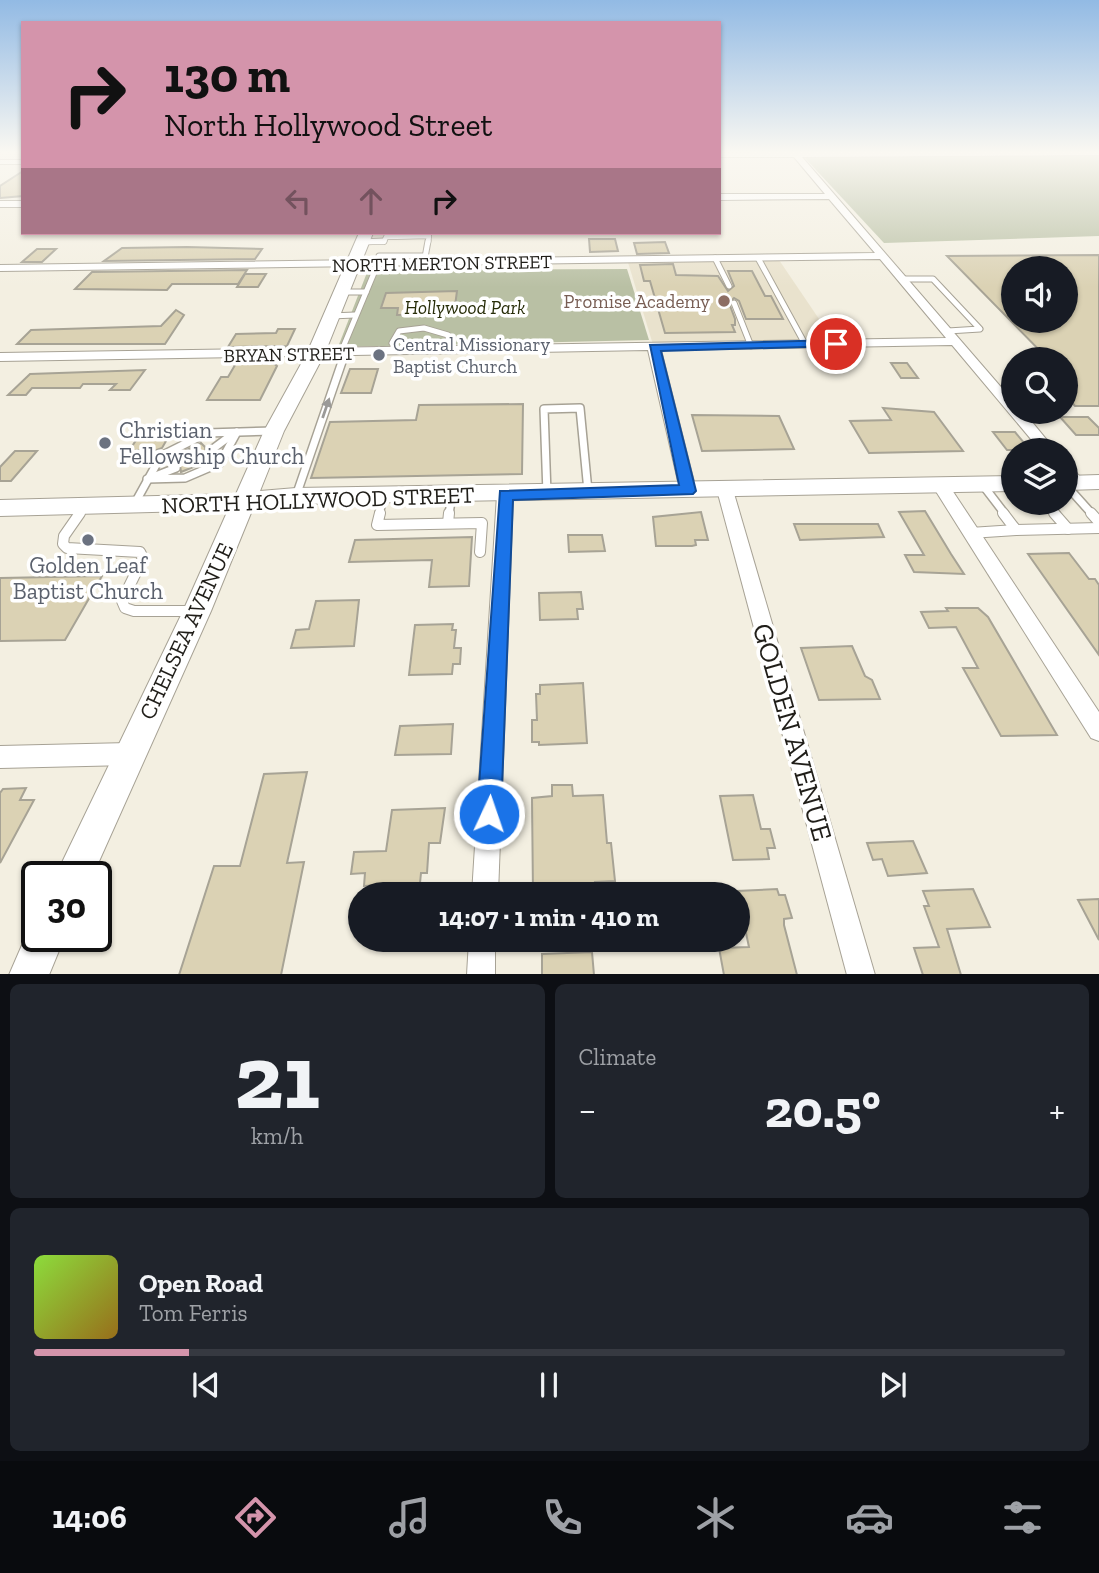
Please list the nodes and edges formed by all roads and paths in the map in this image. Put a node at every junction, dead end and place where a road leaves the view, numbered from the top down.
1 (781, 196) edge
2 (833, 196) edge
3 (721, 197) edge
4 (0, 204) edge
5 (21, 204) edge
6 (364, 237) edge
7 (384, 242) junction
8 (884, 256) junction
9 (715, 258) junction
10 (758, 258) junction
11 (425, 259) junction
12 (376, 264) junction
13 (350, 265) junction
14 (0, 268) edge
15 (904, 279) junction
16 (729, 286) dead end
17 (340, 292) junction
18 (366, 292) junction
19 (734, 303) dead end
20 (355, 315) junction
21 (330, 316) junction
22 (952, 336) junction
23 (392, 343) dead end
24 (805, 344) junction
25 (751, 346) junction
26 (654, 348) junction
27 (345, 349) junction
28 (449, 351) junction
29 (316, 353) junction
30 (0, 357) edge
31 (1001, 394) edge
32 (1026, 424) edge
33 (274, 431) junction
34 (237, 432) junction
35 (1038, 438) edge
36 (210, 451) dead end
37 (176, 467) dead end
38 (148, 479) junction
39 (1078, 481) edge
40 (1099, 482) edge
41 (982, 484) junction
42 (1001, 484) edge
43 (940, 485) junction
44 (725, 490) junction
45 (688, 491) junction
46 (588, 493) junction
47 (547, 494) junction
48 (1078, 494) edge
49 (384, 495) junction
50 (453, 495) junction
51 (505, 495) junction
52 (296, 496) junction
53 (244, 502) junction
54 (134, 506) junction
55 (0, 508) edge
56 (82, 509) junction
57 (1056, 515) edge
58 (448, 523) junction
59 (1099, 523) edge
60 (1099, 528) edge
61 (1068, 529) junction
62 (1016, 530) junction
63 (970, 533) junction
64 (480, 552) dead end
65 (197, 611) junction
66 (1099, 731) edge
67 (129, 754) junction
68 (0, 757) edge
69 (80, 861) edge
70 (486, 882) edge
71 (39, 952) edge
72 (482, 952) edge
73 (29, 974) edge
74 (481, 974) edge
75 (861, 974) edge

1 - 3 street
2 - 8 street
4 - 5 street
6 - 7 lane
6 - 13 main road, CHELSEA AVENUE
7 - 11 lane
7 - 12 lane
8 - 10 street, NORTH MERTON STREET
8 - 15 street
9 - 10 street, NORTH MERTON STREET
9 - 11 street, NORTH MERTON STREET
9 - 16 lane
10 - 24 lane
11 - 12 street, NORTH MERTON STREET
12 - 13 street, NORTH MERTON STREET
12 - 18 lane
13 - 14 street, NORTH MERTON STREET
13 - 17 main road, CHELSEA AVENUE
15 - 22 street
15 - 22 lane
17 - 18 lane
17 - 21 main road, CHELSEA AVENUE
18 - 20 lane
19 - 25 lane
20 - 21 lane
20 - 27 lane
21 - 29 main road, CHELSEA AVENUE
22 - 24 street, BRYAN STREET
22 - 31 street
23 - 28 lane
24 - 25 street, BRYAN STREET
25 - 26 street, BRYAN STREET
26 - 28 street, BRYAN STREET
26 - 45 street
27 - 28 street, BRYAN STREET
27 - 29 street, BRYAN STREET
52 -> 27 lane
29 - 30 street, BRYAN STREET
29 - 33 main road, CHELSEA AVENUE
32 - 35 street
33 - 34 lane
33 - 53 main road, CHELSEA AVENUE
34 - 36 lane
34 - 38 lane
34 - 38 lane
37 - 38 lane
38 - 54 lane
39 - 40 main road
41 - 42 main road, NORTH HOLLYWOOD STREET
41 - 43 main road, NORTH HOLLYWOOD STREET
41 - 62 lane
43 - 44 main road, NORTH HOLLYWOOD STREET
43 - 63 street
44 - 45 main road, NORTH HOLLYWOOD STREET
44 - 75 street, GOLDEN AVENUE
45 - 46 main road, NORTH HOLLYWOOD STREET
46 - 47 main road, NORTH HOLLYWOOD STREET
46 - 47 lane
47 - 51 main road, NORTH HOLLYWOOD STREET
48 - 59 lane
49 - 50 main road, NORTH HOLLYWOOD STREET
49 - 52 main road, NORTH HOLLYWOOD STREET
49 - 58 lane
50 - 51 main road, NORTH HOLLYWOOD STREET
50 - 58 lane
51 - 70 street
52 - 53 main road, NORTH HOLLYWOOD STREET
53 - 54 main road, NORTH HOLLYWOOD STREET
53 - 65 main road, CHELSEA AVENUE
54 - 56 main road, NORTH HOLLYWOOD STREET
55 - 56 main road, NORTH HOLLYWOOD STREET
56 - 65 lane
57 - 61 lane
58 - 64 lane
60 - 61 lane
61 - 62 lane
62 - 63 lane
63 - 66 street
65 - 67 main road, CHELSEA AVENUE
67 - 68 street
67 - 69 main road, CHELSEA AVENUE
71 - 73 main road
72 - 74 street

